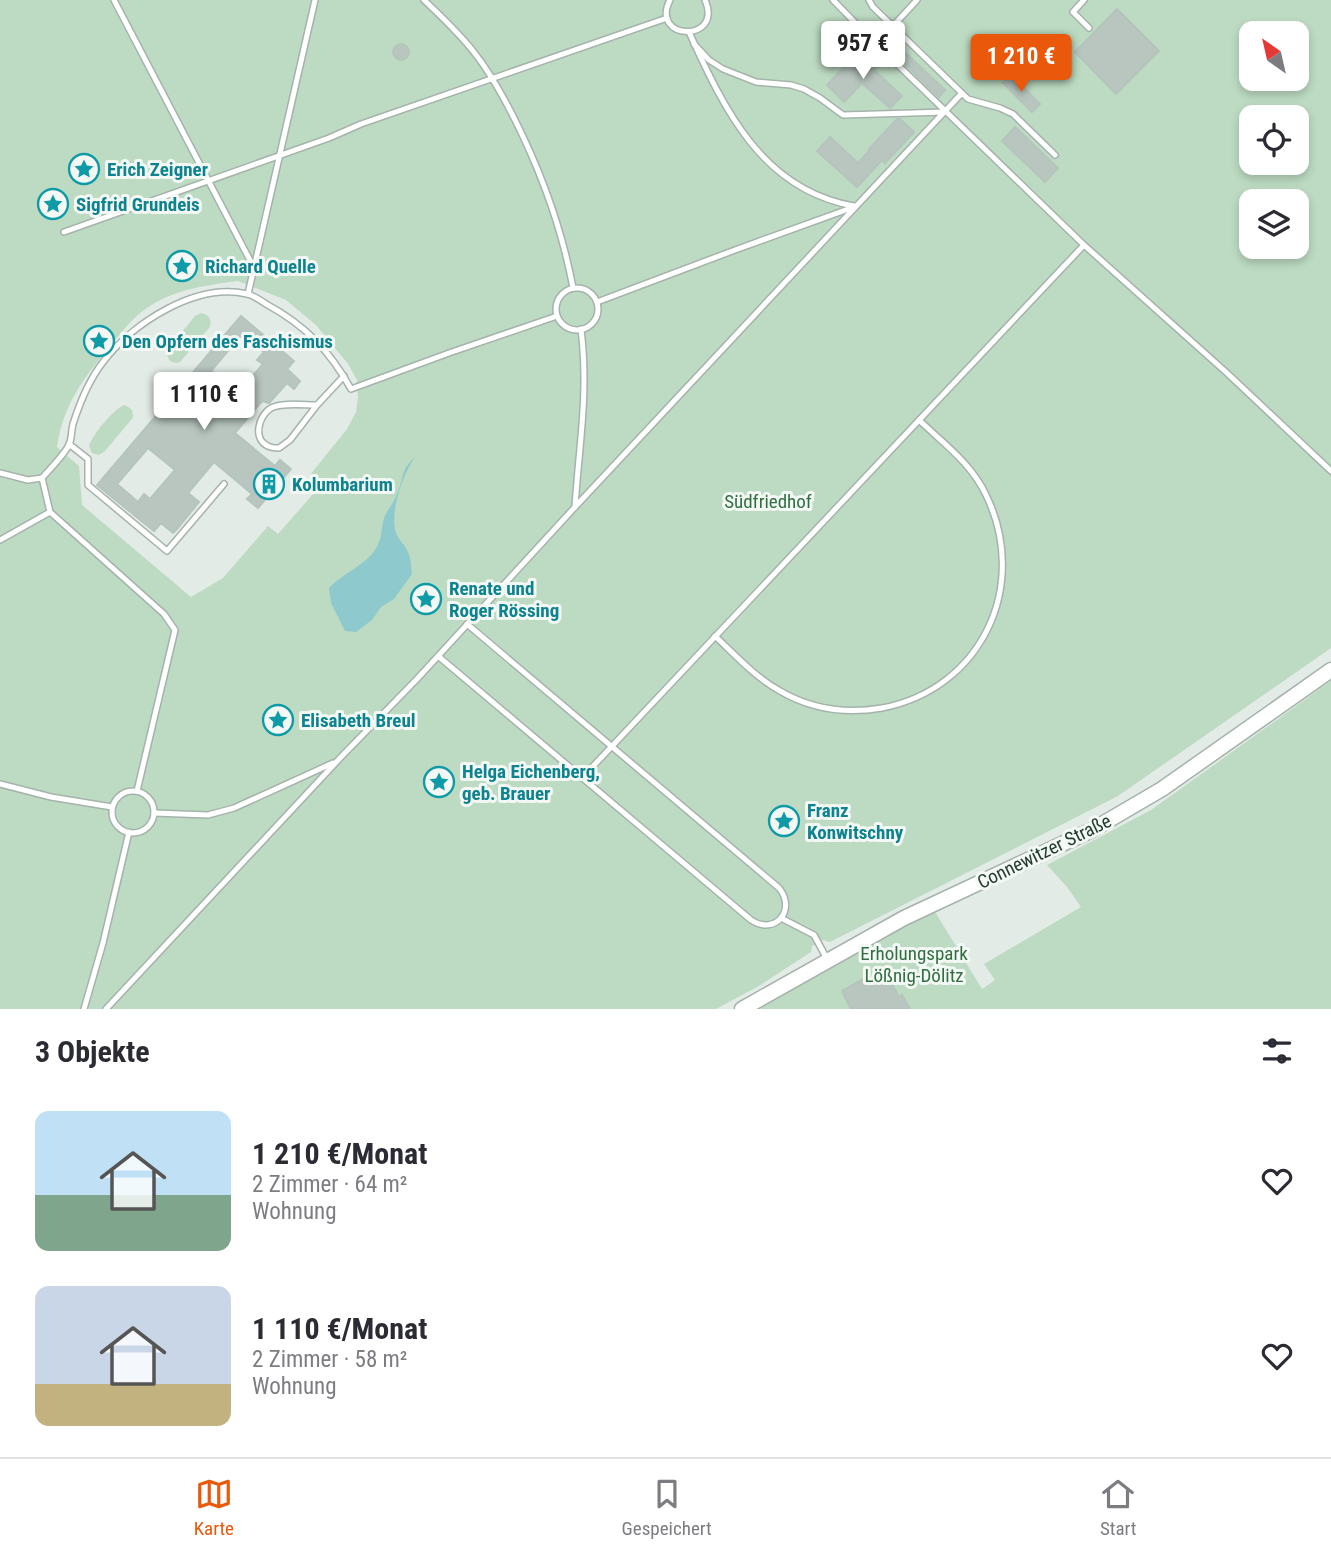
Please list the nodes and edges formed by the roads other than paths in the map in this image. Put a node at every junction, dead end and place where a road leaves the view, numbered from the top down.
1 (114, 0) edge
2 (315, 0) edge
3 (424, 0) edge
4 (670, 0) edge
5 (705, 0) edge
6 (833, 0) edge
7 (869, 0) edge
8 (917, 0) edge
9 (1084, 0) edge
10 (667, 18) junction
11 (893, 26) junction
12 (1089, 28) dead end
13 (689, 32) junction
14 (694, 44) junction
15 (493, 79) junction
16 (962, 93) junction
17 (946, 111) junction
18 (281, 155) junction
19 (1055, 155) dead end
20 (208, 180) junction
21 (858, 206) junction
22 (64, 232) dead end
23 (1084, 245) junction
24 (254, 268) junction
25 (573, 288) junction
26 (248, 294) junction
27 (597, 302) junction
28 (557, 316) junction
29 (581, 330) junction
30 (344, 376) junction
31 (317, 405) junction
32 (919, 420) junction
33 (69, 444) junction
34 (1331, 471) edge
35 (0, 473) edge
36 (42, 478) junction
37 (224, 484) dead end
38 (575, 507) junction
39 (50, 512) junction
40 (0, 540) edge
41 (467, 624) junction
42 (715, 636) junction
43 (438, 656) junction
44 (1331, 670) edge
45 (612, 746) junction
46 (336, 762) junction
47 (582, 778) junction
48 (0, 784) edge
49 (137, 791) junction
50 (112, 807) junction
51 (154, 813) junction
52 (129, 832) junction
53 (781, 918) junction
54 (829, 961) junction
55 (84, 1009) edge
56 (106, 1009) edge
57 (743, 1009) edge

1 - 20 lane
2 - 18 lane
3 - 15 lane
4 - 10 lane
5 - 13 lane
6 - 17 lane
7 - 11 lane
8 - 11 lane
9 - 12 lane
10 - 13 lane
10 - 15 lane
11 - 16 lane
13 - 14 lane
14 - 17 lane
14 - 21 lane
15 - 18 lane
15 - 25 lane
16 - 17 lane
16 - 19 lane
17 - 21 lane
17 - 23 lane
18 - 20 lane
18 - 24 lane
20 - 22 lane
20 - 24 lane
21 - 27 lane
21 - 38 lane
23 - 32 lane
23 - 34 lane
24 - 26 lane
25 - 27 lane
25 - 28 lane
26 - 30 lane
26 - 33 lane
27 - 29 lane
28 - 29 lane
28 - 30 lane
29 - 38 lane
30 - 31 lane
31 - 31 lane
32 - 42 lane
32 - 42 lane
33 - 36 lane
33 - 37 lane
35 - 36 lane
36 - 39 lane
38 - 41 lane
39 - 40 lane
39 - 49 lane
41 - 43 lane
41 - 45 lane
42 - 45 lane
43 - 46 lane
43 - 47 lane
44 - 54 street, Connewitzer Straße
45 - 47 lane
45 - 53 lane
46 - 51 lane
46 - 56 lane
47 - 53 lane
48 - 50 lane
49 - 50 lane
49 - 51 lane
50 - 52 lane
51 - 52 lane
52 - 55 lane
53 - 54 lane
54 - 57 street, Connewitzer Straße

